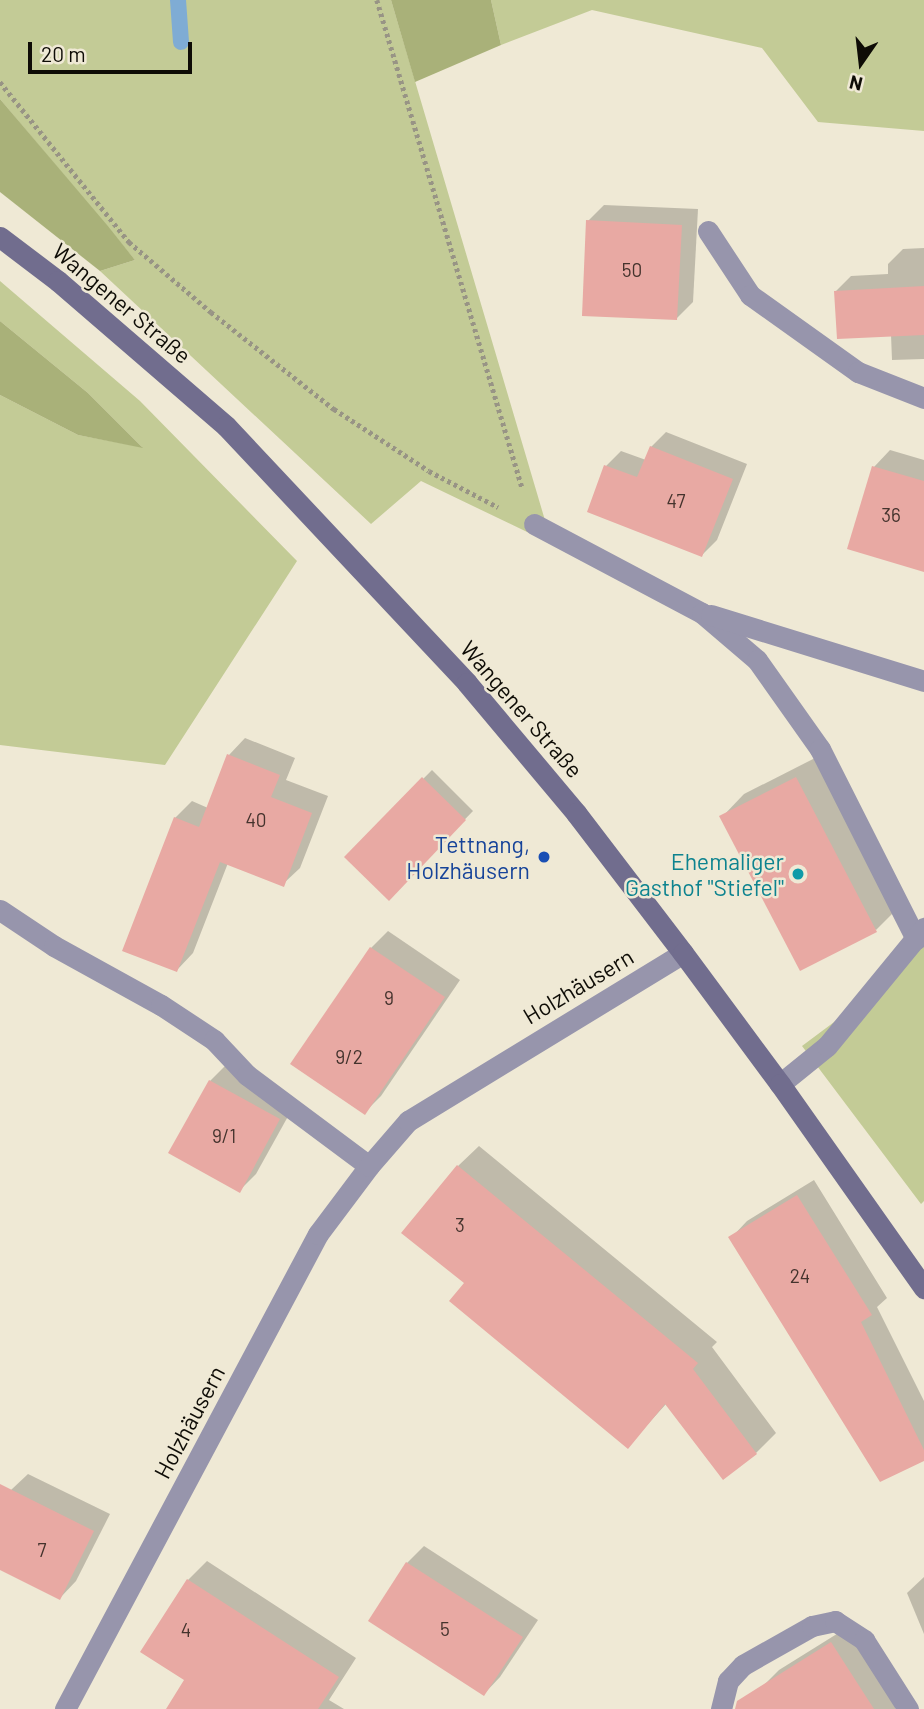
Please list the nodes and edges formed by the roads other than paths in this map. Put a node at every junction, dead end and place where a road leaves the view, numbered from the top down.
1 (708, 231) dead end
2 (0, 237) edge
3 (924, 398) edge
4 (534, 524) road end
5 (702, 612) junction
6 (924, 681) edge
7 (0, 910) edge
8 (920, 933) edge
9 (683, 953) junction
10 (780, 1084) junction
11 (369, 1166) junction
12 (924, 1288) edge
13 (65, 1709) edge
14 (721, 1709) edge
15 (908, 1709) edge

1 - 3 street
2 - 9 main road, Wangener Straße
4 - 5 street
5 - 6 street
5 - 8 street
7 - 11 street
8 - 10 street
9 - 10 main road, Wangener Straße
9 - 11 street, Holzhäusern
10 - 12 main road, Wangener Straße
11 - 13 street, Holzhäusern
14 - 15 street

